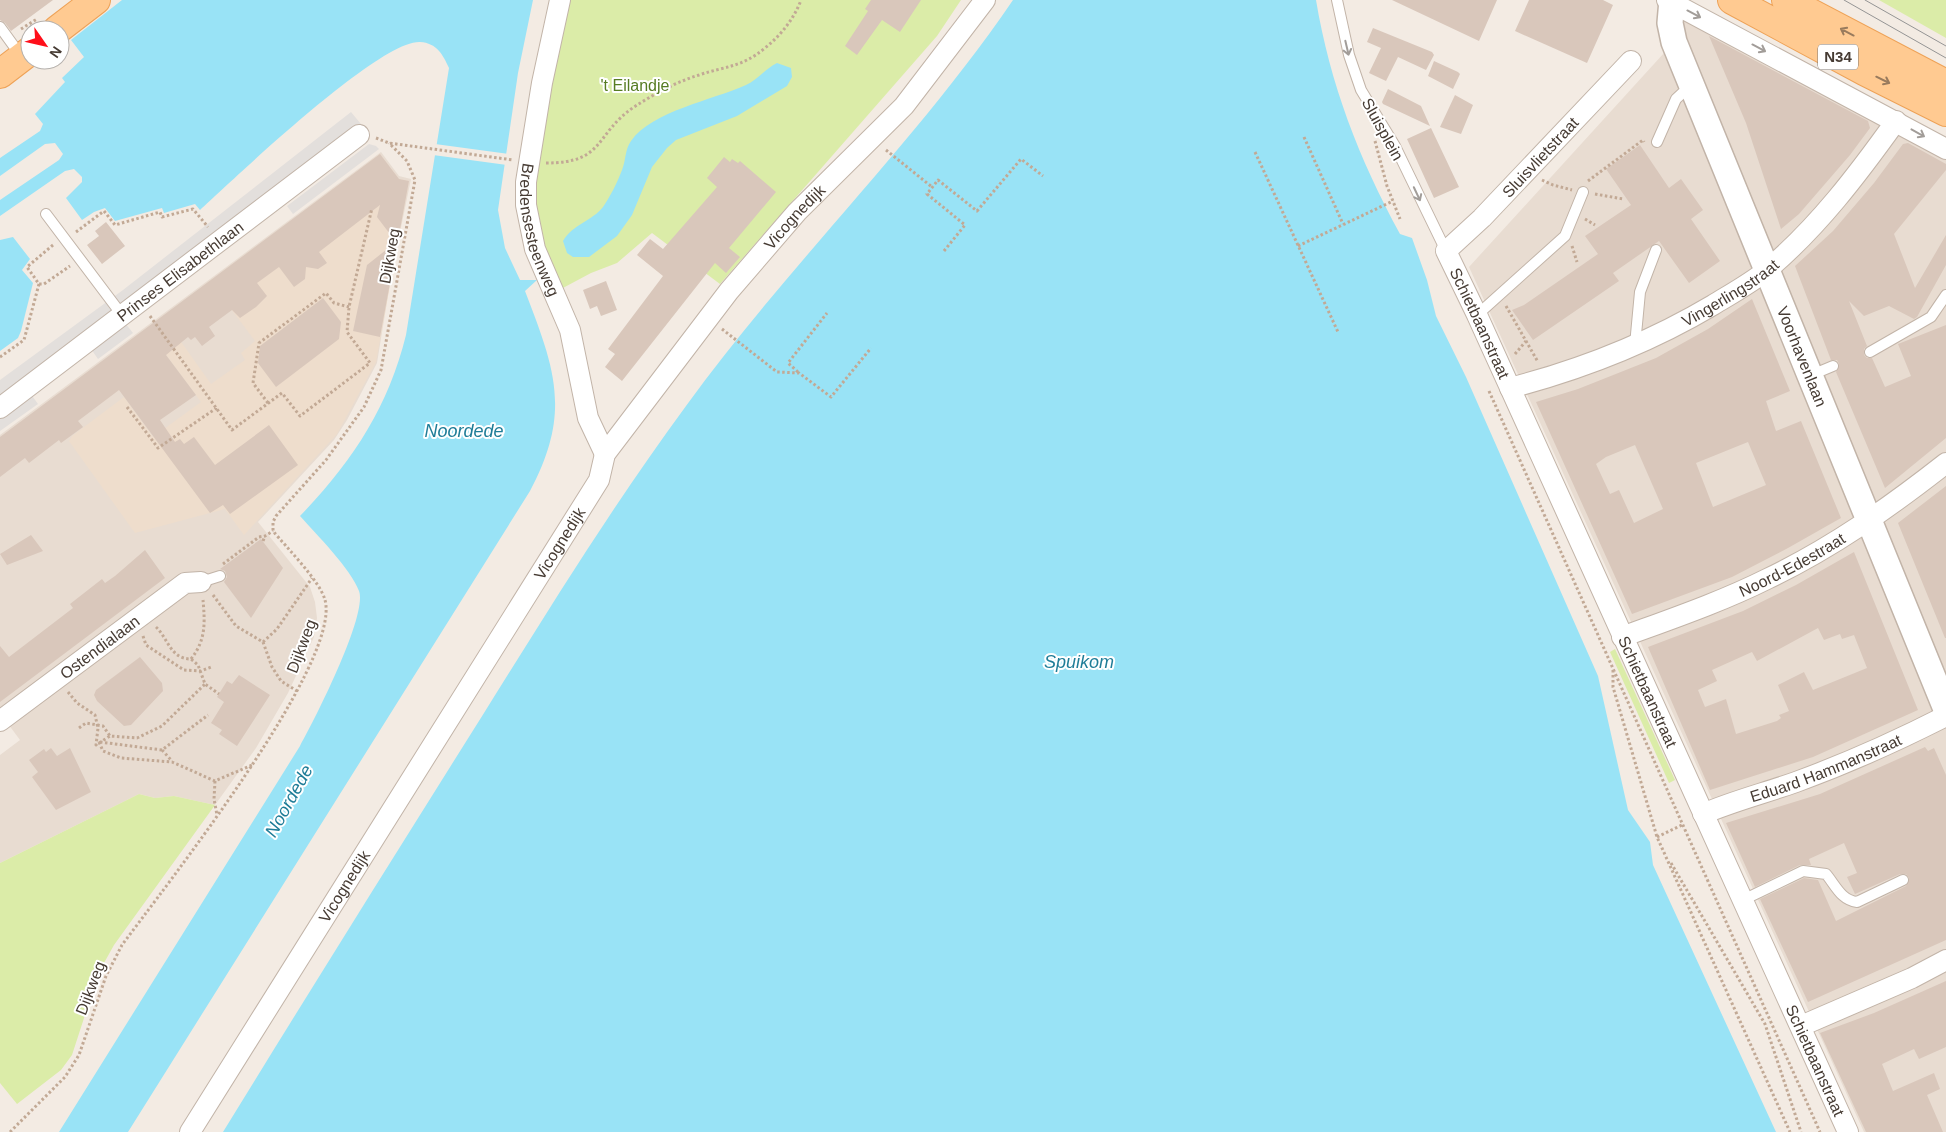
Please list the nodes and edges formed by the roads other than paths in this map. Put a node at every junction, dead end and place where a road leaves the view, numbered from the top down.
1 (96, 0) edge
2 (560, 0) edge
3 (985, 0) edge
4 (1337, 0) edge
5 (1732, 0) edge
6 (1786, 0) edge
7 (1670, 1) edge
8 (54, 20) edge
9 (0, 27) edge
10 (20, 49) edge
11 (20, 51) edge
12 (1631, 61) dead end
13 (0, 74) edge
14 (1946, 84) edge
15 (1691, 85) junction
16 (1946, 112) edge
17 (1896, 121) junction
18 (359, 135) dead end
19 (1657, 142) road end
20 (1946, 149) edge
21 (1583, 188) road end
22 (46, 214) dead end
23 (1656, 250) dead end
24 (1446, 251) junction
25 (1766, 270) junction
26 (1946, 295) edge
27 (122, 315) junction
28 (1477, 315) junction
29 (1635, 345) junction
30 (1870, 352) dead end
31 (1833, 366) dead end
32 (1809, 376) junction
33 (1510, 388) junction
34 (0, 408) edge
35 (605, 454) junction
36 (1946, 463) edge
37 (1868, 522) junction
38 (212, 576) road end
39 (1622, 637) junction
40 (1946, 709) edge
41 (1946, 716) edge
42 (0, 721) edge
43 (1703, 814) junction
44 (1903, 880) dead end
45 (1743, 900) junction
46 (1946, 960) edge
47 (1801, 1026) junction
48 (190, 1132) edge
49 (1848, 1132) edge

1 - 8 main road
2 - 35 street, Bredensesteenweg
3 - 35 street, Vicognedijk
4 -> 24 lane, Sluisplein
5 -> 16 main road, N34
14 -> 6 main road, N34
7 - 15 street, Voorhavenlaan
7 -> 17 street
9 - 10 lane
11 - 13 main road
12 - 24 street, Sluisvlietstraat
15 - 19 lane
15 - 25 street, Voorhavenlaan
17 -> 20 street
17 - 25 street, Vingerlingstraat
18 - 27 street, Prinses Elisabethlaan
21 - 28 lane
22 - 27 lane
23 - 29 lane
24 - 28 street, Schietbaanstraat
25 - 29 street, Vingerlingstraat
25 - 32 street, Voorhavenlaan
26 - 30 lane
27 - 34 street, Prinses Elisabethlaan
28 - 33 street, Schietbaanstraat
29 - 33 street, Vingerlingstraat
31 - 32 lane
32 - 37 street, Voorhavenlaan
33 - 39 street, Schietbaanstraat
35 - 48 street, Vicognedijk
36 - 37 street, Noord-Edestraat
37 - 39 street, Noord-Edestraat
37 - 40 street, Voorhavenlaan
38 - 42 street, Ostendialaan
39 - 43 street, Schietbaanstraat
41 - 43 street, Eduard Hammanstraat
43 - 45 street, Schietbaanstraat
44 - 45 lane
45 - 47 street, Schietbaanstraat
46 - 47 street
47 - 49 street, Schietbaanstraat

